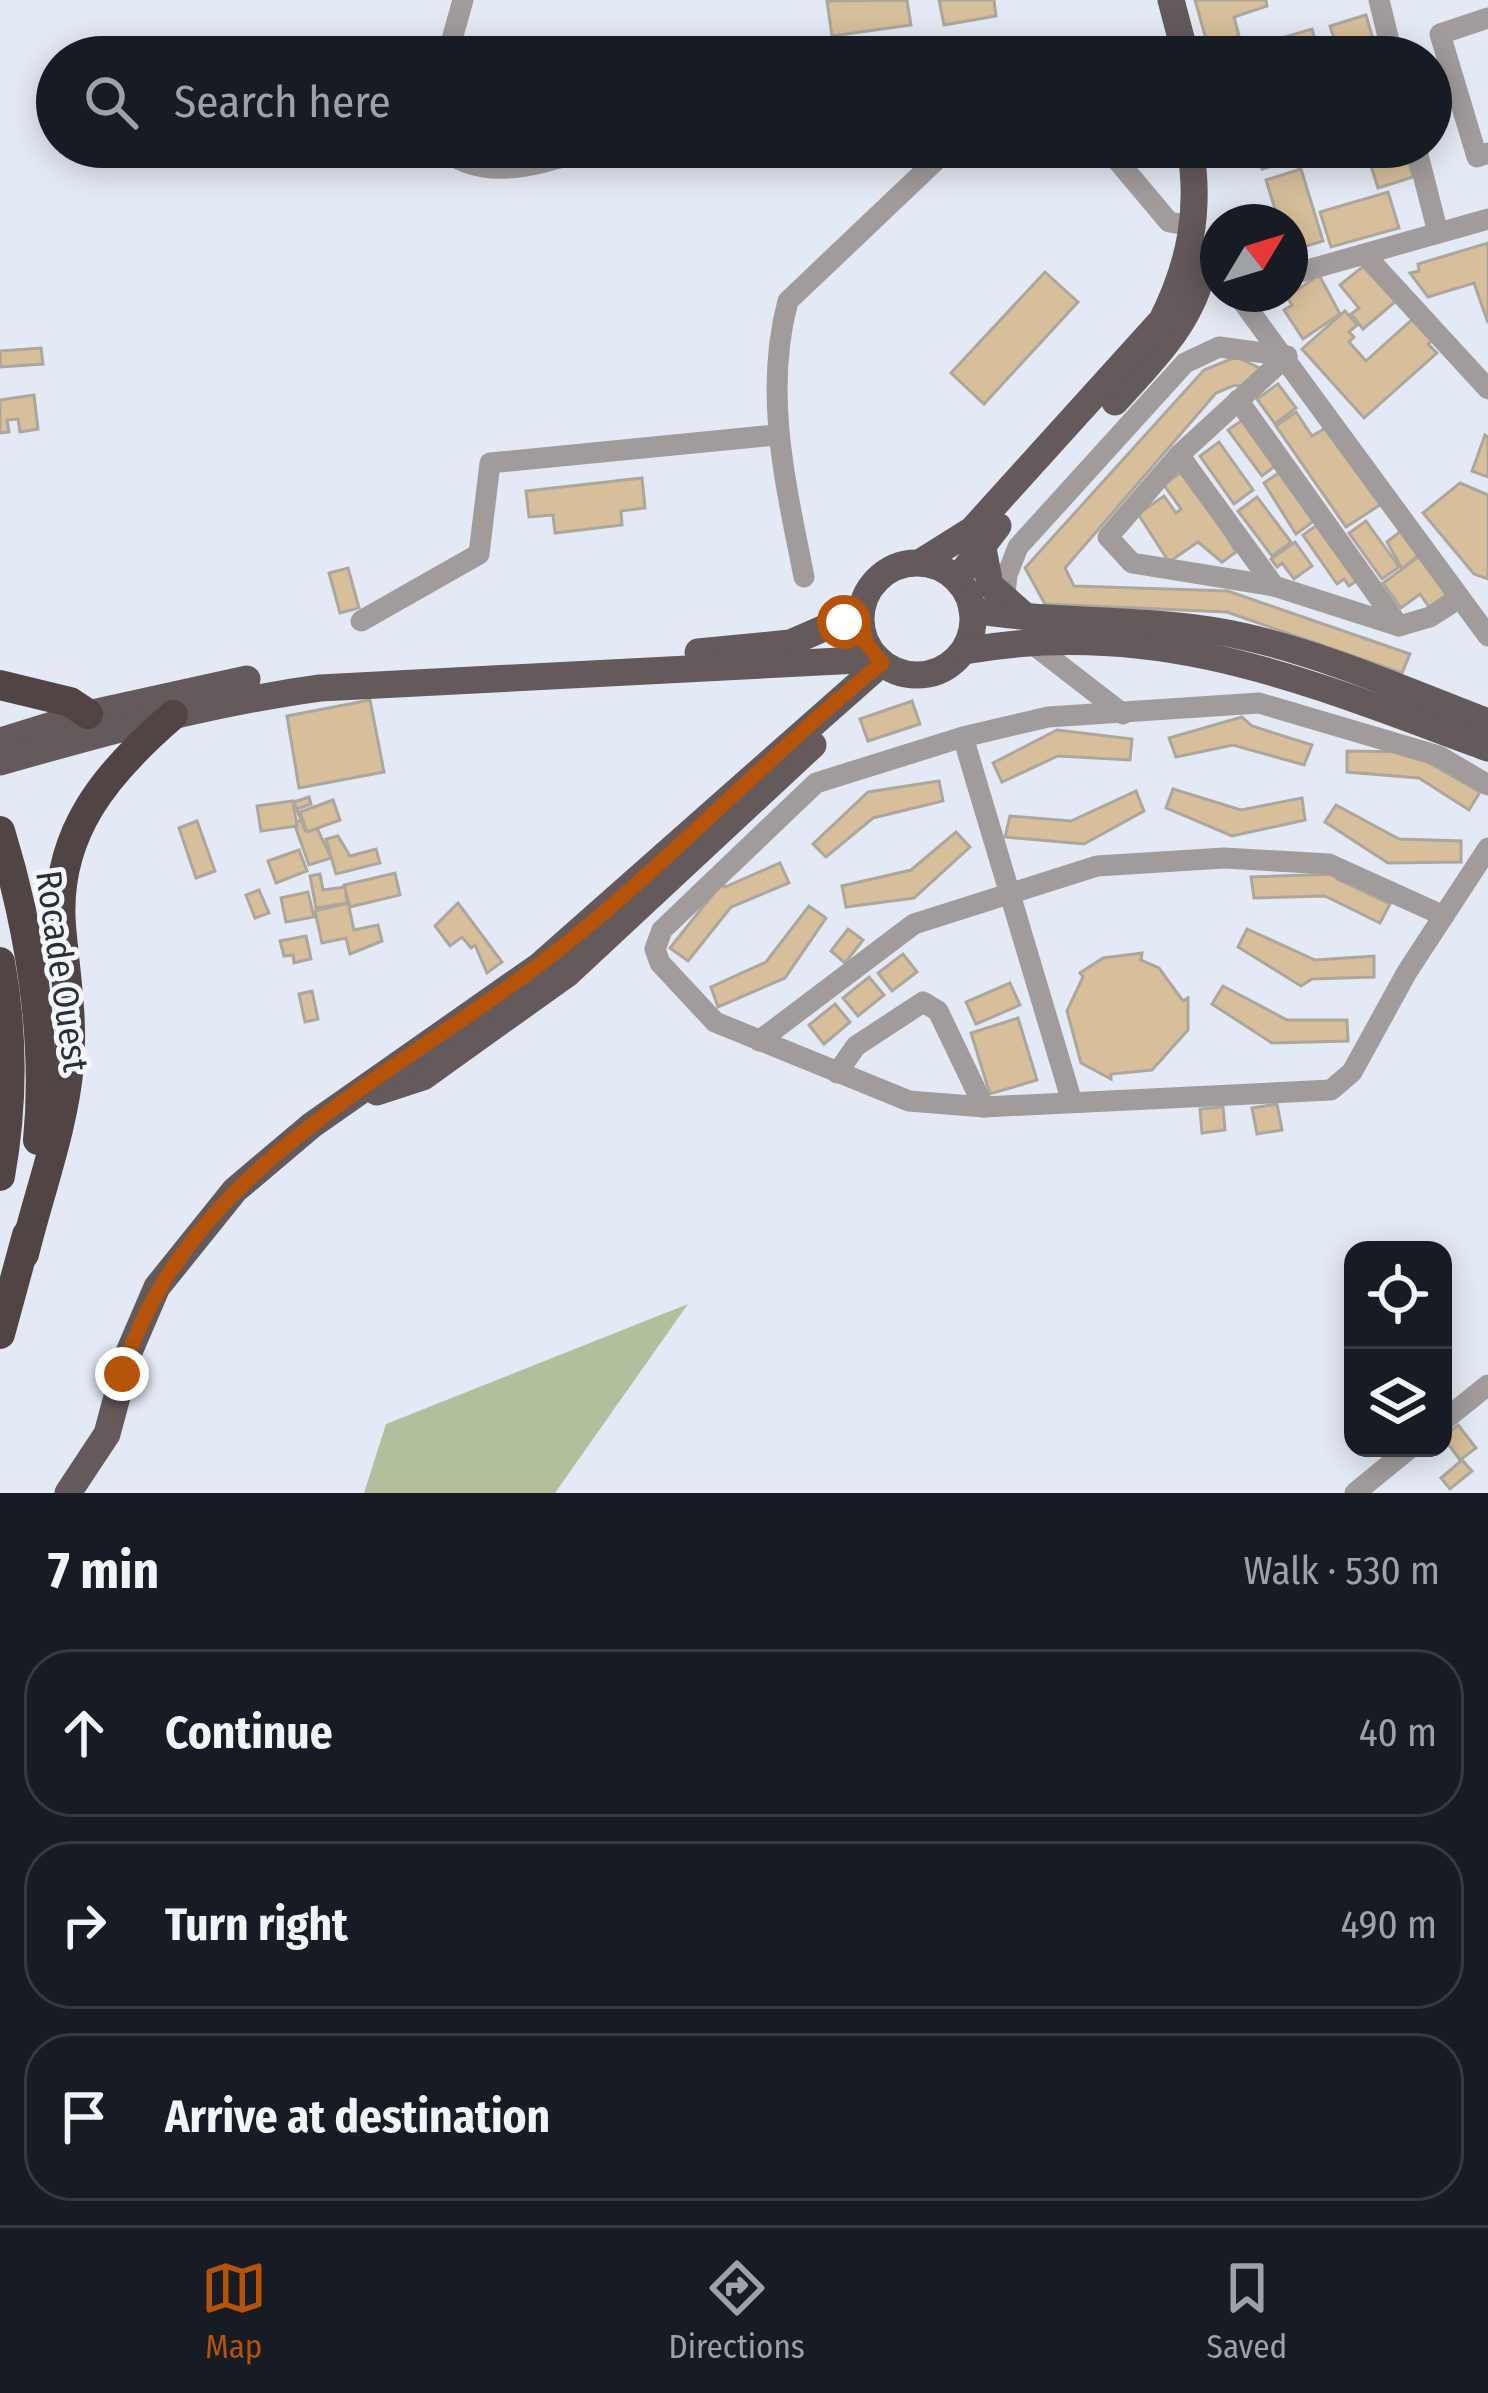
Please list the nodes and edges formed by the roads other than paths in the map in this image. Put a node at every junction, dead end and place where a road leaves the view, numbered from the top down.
1 (463, 0) edge
2 (1160, 0) edge
3 (1171, 0) edge
4 (1379, 0) edge
5 (1488, 18) edge
6 (453, 36) edge
7 (1168, 36) edge
8 (1180, 36) edge
9 (1388, 36) edge
10 (1441, 36) edge
11 (1452, 73) edge
12 (1488, 153) edge
13 (486, 168) edge
14 (520, 168) edge
15 (928, 168) edge
16 (1124, 168) edge
17 (1191, 168) edge
18 (1205, 168) edge
19 (1421, 168) edge
20 (1206, 204) edge
21 (1488, 219) edge
22 (1194, 226) junction
23 (1438, 233) junction
24 (1364, 254) junction
25 (1308, 270) edge
26 (1200, 282) edge
27 (1252, 312) edge
28 (1288, 356) junction
29 (1488, 389) edge
30 (1238, 400) junction
31 (776, 435) junction
32 (1179, 455) junction
33 (982, 543) junction
34 (921, 562) junction
35 (804, 578) dead end
36 (957, 579) junction
37 (1274, 586) junction
38 (1458, 599) junction
39 (1004, 602) junction
40 (973, 610) junction
41 (861, 612) junction
42 (362, 621) dead end
43 (1399, 626) junction
44 (1031, 631) junction
45 (1488, 636) edge
46 (964, 650) junction
47 (793, 663) junction
48 (886, 665) junction
49 (0, 685) edge
50 (826, 708) junction
51 (1123, 714) junction
52 (173, 715) junction
53 (1488, 722) edge
54 (90, 724) junction
55 (962, 737) junction
56 (1488, 748) edge
57 (2, 754) edge
58 (1488, 785) edge
59 (0, 831) edge
60 (1488, 848) edge
61 (1009, 890) junction
62 (1444, 916) junction
63 (0, 962) edge
64 (759, 1041) junction
65 (837, 1073) junction
66 (356, 1096) junction
67 (1072, 1102) junction
68 (984, 1107) junction
69 (0, 1176) edge
70 (24, 1254) junction
71 (0, 1334) edge
72 (1488, 1384) edge
73 (1452, 1414) edge
74 (1399, 1457) edge
75 (68, 1493) edge
76 (1354, 1493) edge

1 - 6 street
2 - 7 main road
3 - 8 main road
4 - 9 street
5 - 10 street
11 - 12 street
13 - 14 street
15 - 31 street
16 - 22 street
17 - 22 main road
18 - 20 main road
19 - 23 street
21 - 23 street
22 - 26 main road
23 - 24 street
24 - 25 street
24 - 29 street
26 - 33 main road
26 - 34 main road
27 - 28 street
28 - 30 street
28 - 38 street
28 - 39 street
30 - 32 street
30 - 43 street
31 - 35 street
31 - 42 street
32 - 37 street
32 - 37 street
33 - 36 main road
33 - 39 main road
34 - 36 main road
34 - 41 main road
36 - 40 main road
37 - 43 street
38 - 43 street
38 - 45 street
39 - 44 main road
40 - 44 main road
40 - 46 main road
41 - 48 main road
41 - 54 main road
44 - 46 main road
44 - 51 street
44 - 53 main road
44 - 56 main road
46 - 48 main road
47 - 48 main road
47 - 50 main road
47 - 52 main road
48 - 50 main road
48 - 66 main road
49 - 54 highway
50 - 66 main road
51 - 55 street
51 - 58 street
52 - 54 main road
52 - 70 highway
54 - 57 main road
55 - 61 street
55 - 64 street
59 - 70 highway, Rocade Ouest
60 - 62 street
61 - 62 street
61 - 64 street
61 - 67 street
62 - 67 street
63 - 69 highway, Rocade Ouest
64 - 65 street
65 - 68 street
65 - 68 street
66 - 75 main road
67 - 68 street
70 - 71 highway, Rocade Ouest
72 - 73 street
74 - 76 street

